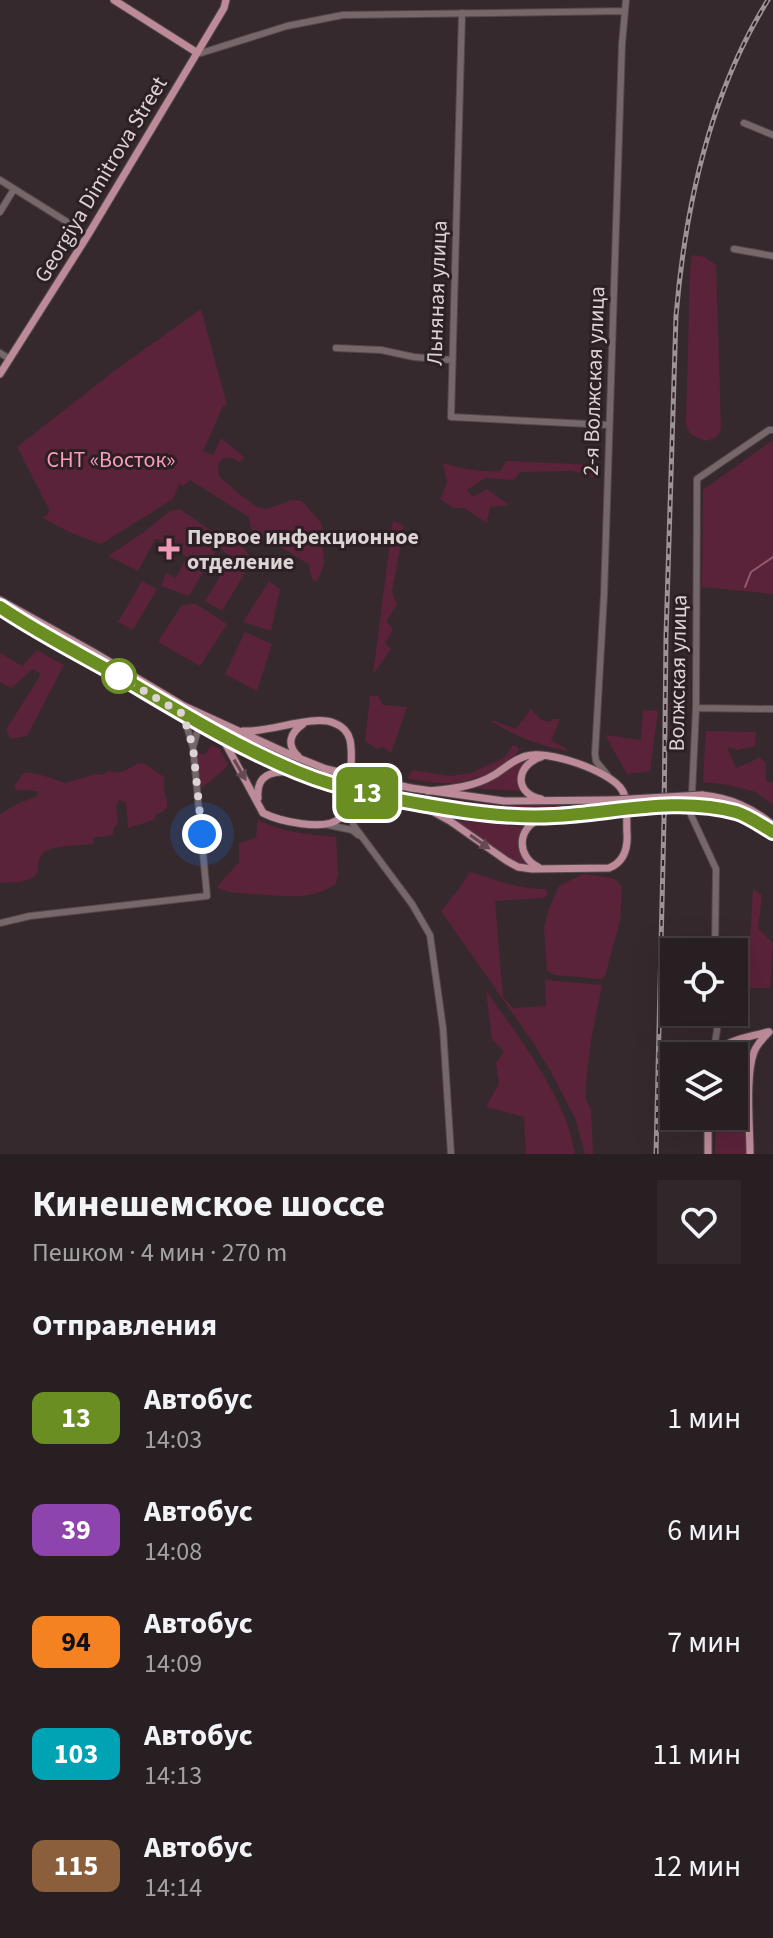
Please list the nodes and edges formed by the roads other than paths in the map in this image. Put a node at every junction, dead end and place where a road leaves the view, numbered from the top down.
1 (114, 0) edge
2 (226, 0) edge
3 (626, 0) edge
4 (625, 11) junction
5 (462, 13) junction
6 (196, 52) junction
7 (744, 123) dead end
8 (773, 135) edge
9 (0, 180) edge
10 (14, 189) junction
11 (0, 212) edge
12 (88, 235) junction
13 (734, 249) dead end
14 (773, 256) edge
15 (336, 348) dead end
16 (0, 353) edge
17 (10, 359) junction
18 (452, 360) junction
19 (0, 374) edge
20 (609, 425) junction
21 (773, 430) edge
22 (0, 600) edge
23 (0, 607) edge
24 (696, 708) junction
25 (773, 709) edge
26 (183, 714) junction
27 (200, 723) junction
28 (305, 723) junction
29 (236, 731) junction
30 (221, 735) junction
31 (193, 747) junction
32 (595, 754) junction
33 (548, 756) junction
34 (310, 763) junction
35 (576, 763) junction
36 (299, 772) junction
37 (609, 777) junction
38 (428, 791) junction
39 (551, 801) junction
40 (419, 804) junction
41 (259, 805) junction
42 (346, 805) junction
43 (553, 816) junction
44 (328, 825) junction
45 (773, 825) edge
46 (773, 832) edge
47 (363, 837) junction
48 (544, 869) junction
49 (0, 923) edge
50 (715, 938) edge
51 (717, 1026) edge
52 (717, 1030) junction
53 (771, 1030) edge
54 (716, 1042) edge
55 (734, 1042) joint
56 (748, 1067) edge
57 (750, 1072) junction
58 (750, 1094) junction
59 (748, 1097) edge
60 (708, 1130) edge
61 (451, 1154) edge
62 (708, 1154) edge
63 (750, 1154) edge

1 - 6 main road
2 - 6 main road, Georgiya Dimitrova Street
3 - 4 street, 2-я Волжская улица
4 - 5 street
4 - 20 street, 2-я Волжская улица
5 - 6 street
5 - 18 street, Льняная улица
6 - 12 main road, Georgiya Dimitrova Street
7 - 8 street
9 - 10 street
10 - 11 street
10 - 12 street
12 - 17 main road, Georgiya Dimitrova Street
13 - 14 street
15 - 18 street
16 - 17 street
17 - 19 main road, Georgiya Dimitrova Street
18 - 20 street, Льняная улица
20 - 32 street, 2-я Волжская улица
21 - 24 street, Волжская улица
22 - 29 main road
23 - 26 main road
24 - 25 street
24 - 50 street, Волжская улица
26 - 27 main road
26 - 31 street
27 - 30 main road
27 - 31 street
28 - 29 main road
28 - 34 main road
28 - 42 main road
29 - 34 main road
30 - 36 main road
30 -> 41 main road
31 - 49 street
32 - 35 street
32 - 37 street
33 - 35 main road
33 - 38 main road
33 - 39 main road
34 - 38 main road, bridge
35 - 37 main road
36 - 40 main road, bridge
36 - 41 main road
37 - 48 main road
38 - 39 main road
39 - 45 main road, bridge
40 - 43 main road
40 -> 48 main road
41 - 44 main road
42 - 44 main road
42 - 47 street
43 - 46 main road, bridge
43 - 48 main road
44 - 47 street
47 - 61 street
51 - 52 street
52 - 54 street
52 - 55 street
53 - 55 main road
53 - 57 main road
56 - 57 main road
57 - 58 main road
58 - 59 main road
58 - 63 main road
60 - 62 main road

